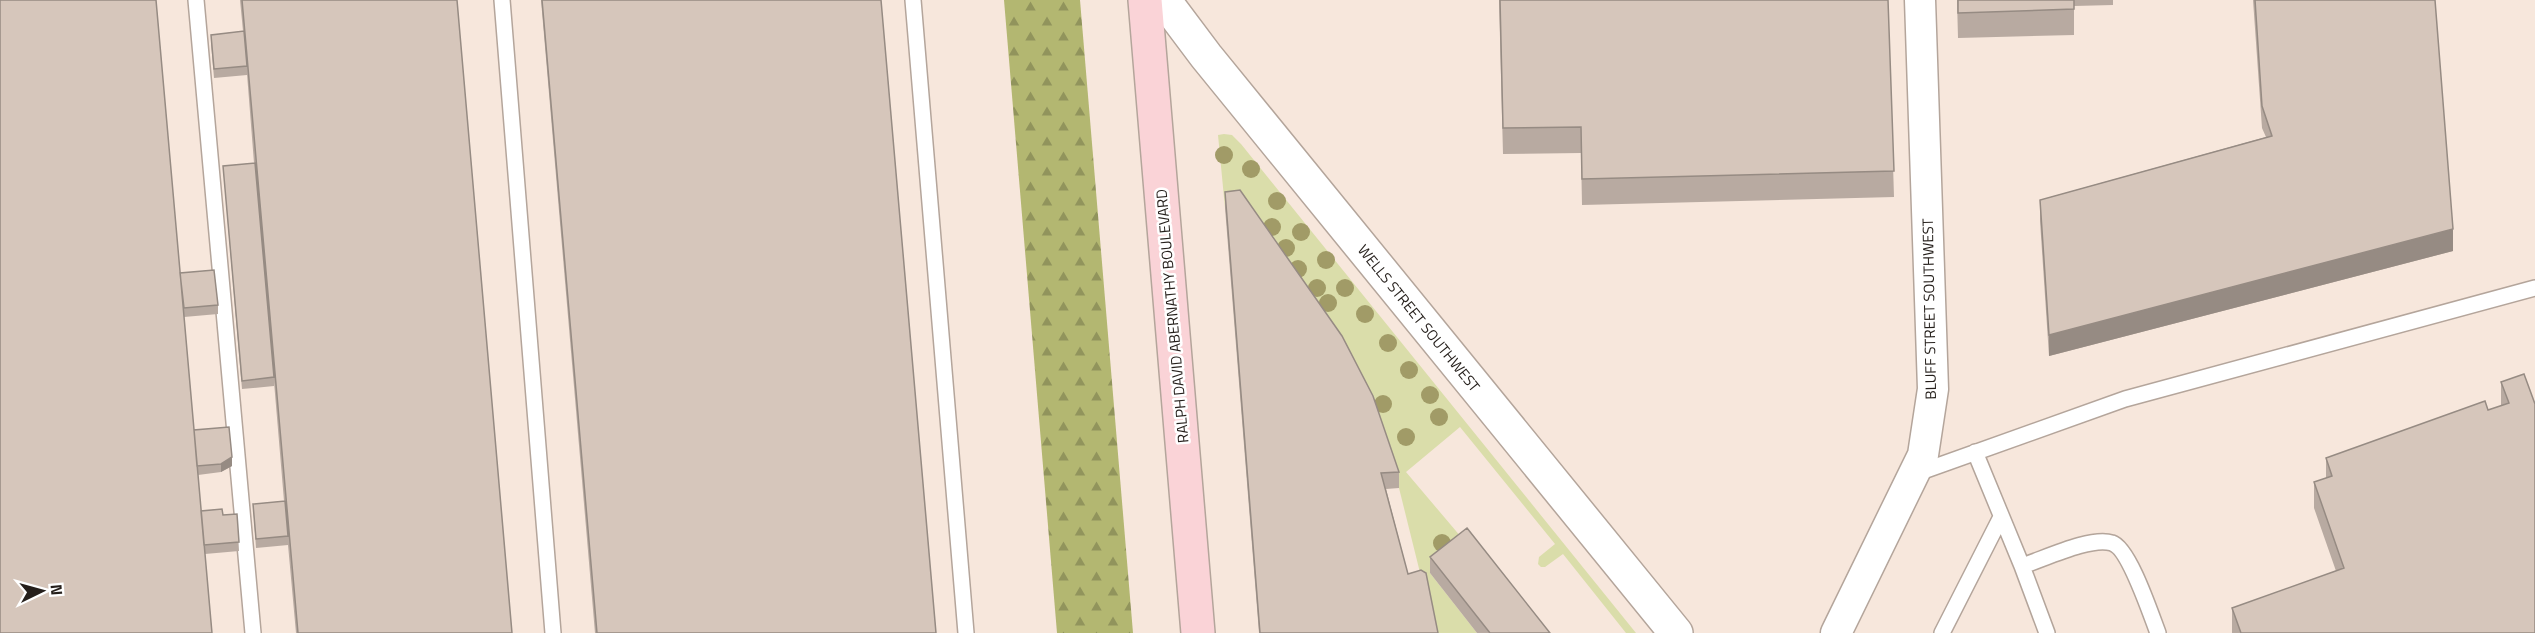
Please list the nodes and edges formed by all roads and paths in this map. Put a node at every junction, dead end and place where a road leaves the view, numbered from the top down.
1 (196, 0) edge
2 (502, 0) edge
3 (913, 0) edge
4 (1145, 0) edge
5 (1164, 0) edge
6 (1920, 0) edge
7 (2535, 288) edge
8 (1975, 452) junction
9 (1914, 474) junction
10 (2001, 517) junction
11 (2022, 566) junction
12 (253, 633) edge
13 (553, 633) edge
14 (966, 633) edge
15 (1198, 633) edge
16 (1676, 633) edge
17 (1836, 633) edge
18 (1942, 633) edge
19 (2047, 633) edge
20 (2158, 633) edge

1 - 12 lane
2 - 13 lane
3 - 14 lane
4 - 15 main road, RALPH DAVID ABERNATHY BOULEVARD
5 - 16 street, WELLS STREET SOUTHWEST
6 - 9 street, BLUFF STREET SOUTHWEST
7 - 8 lane
8 - 9 lane
8 - 10 lane
9 - 17 street, BLUFF STREET SOUTHWEST
10 - 11 lane
10 - 18 lane
11 - 19 lane
11 - 20 lane

